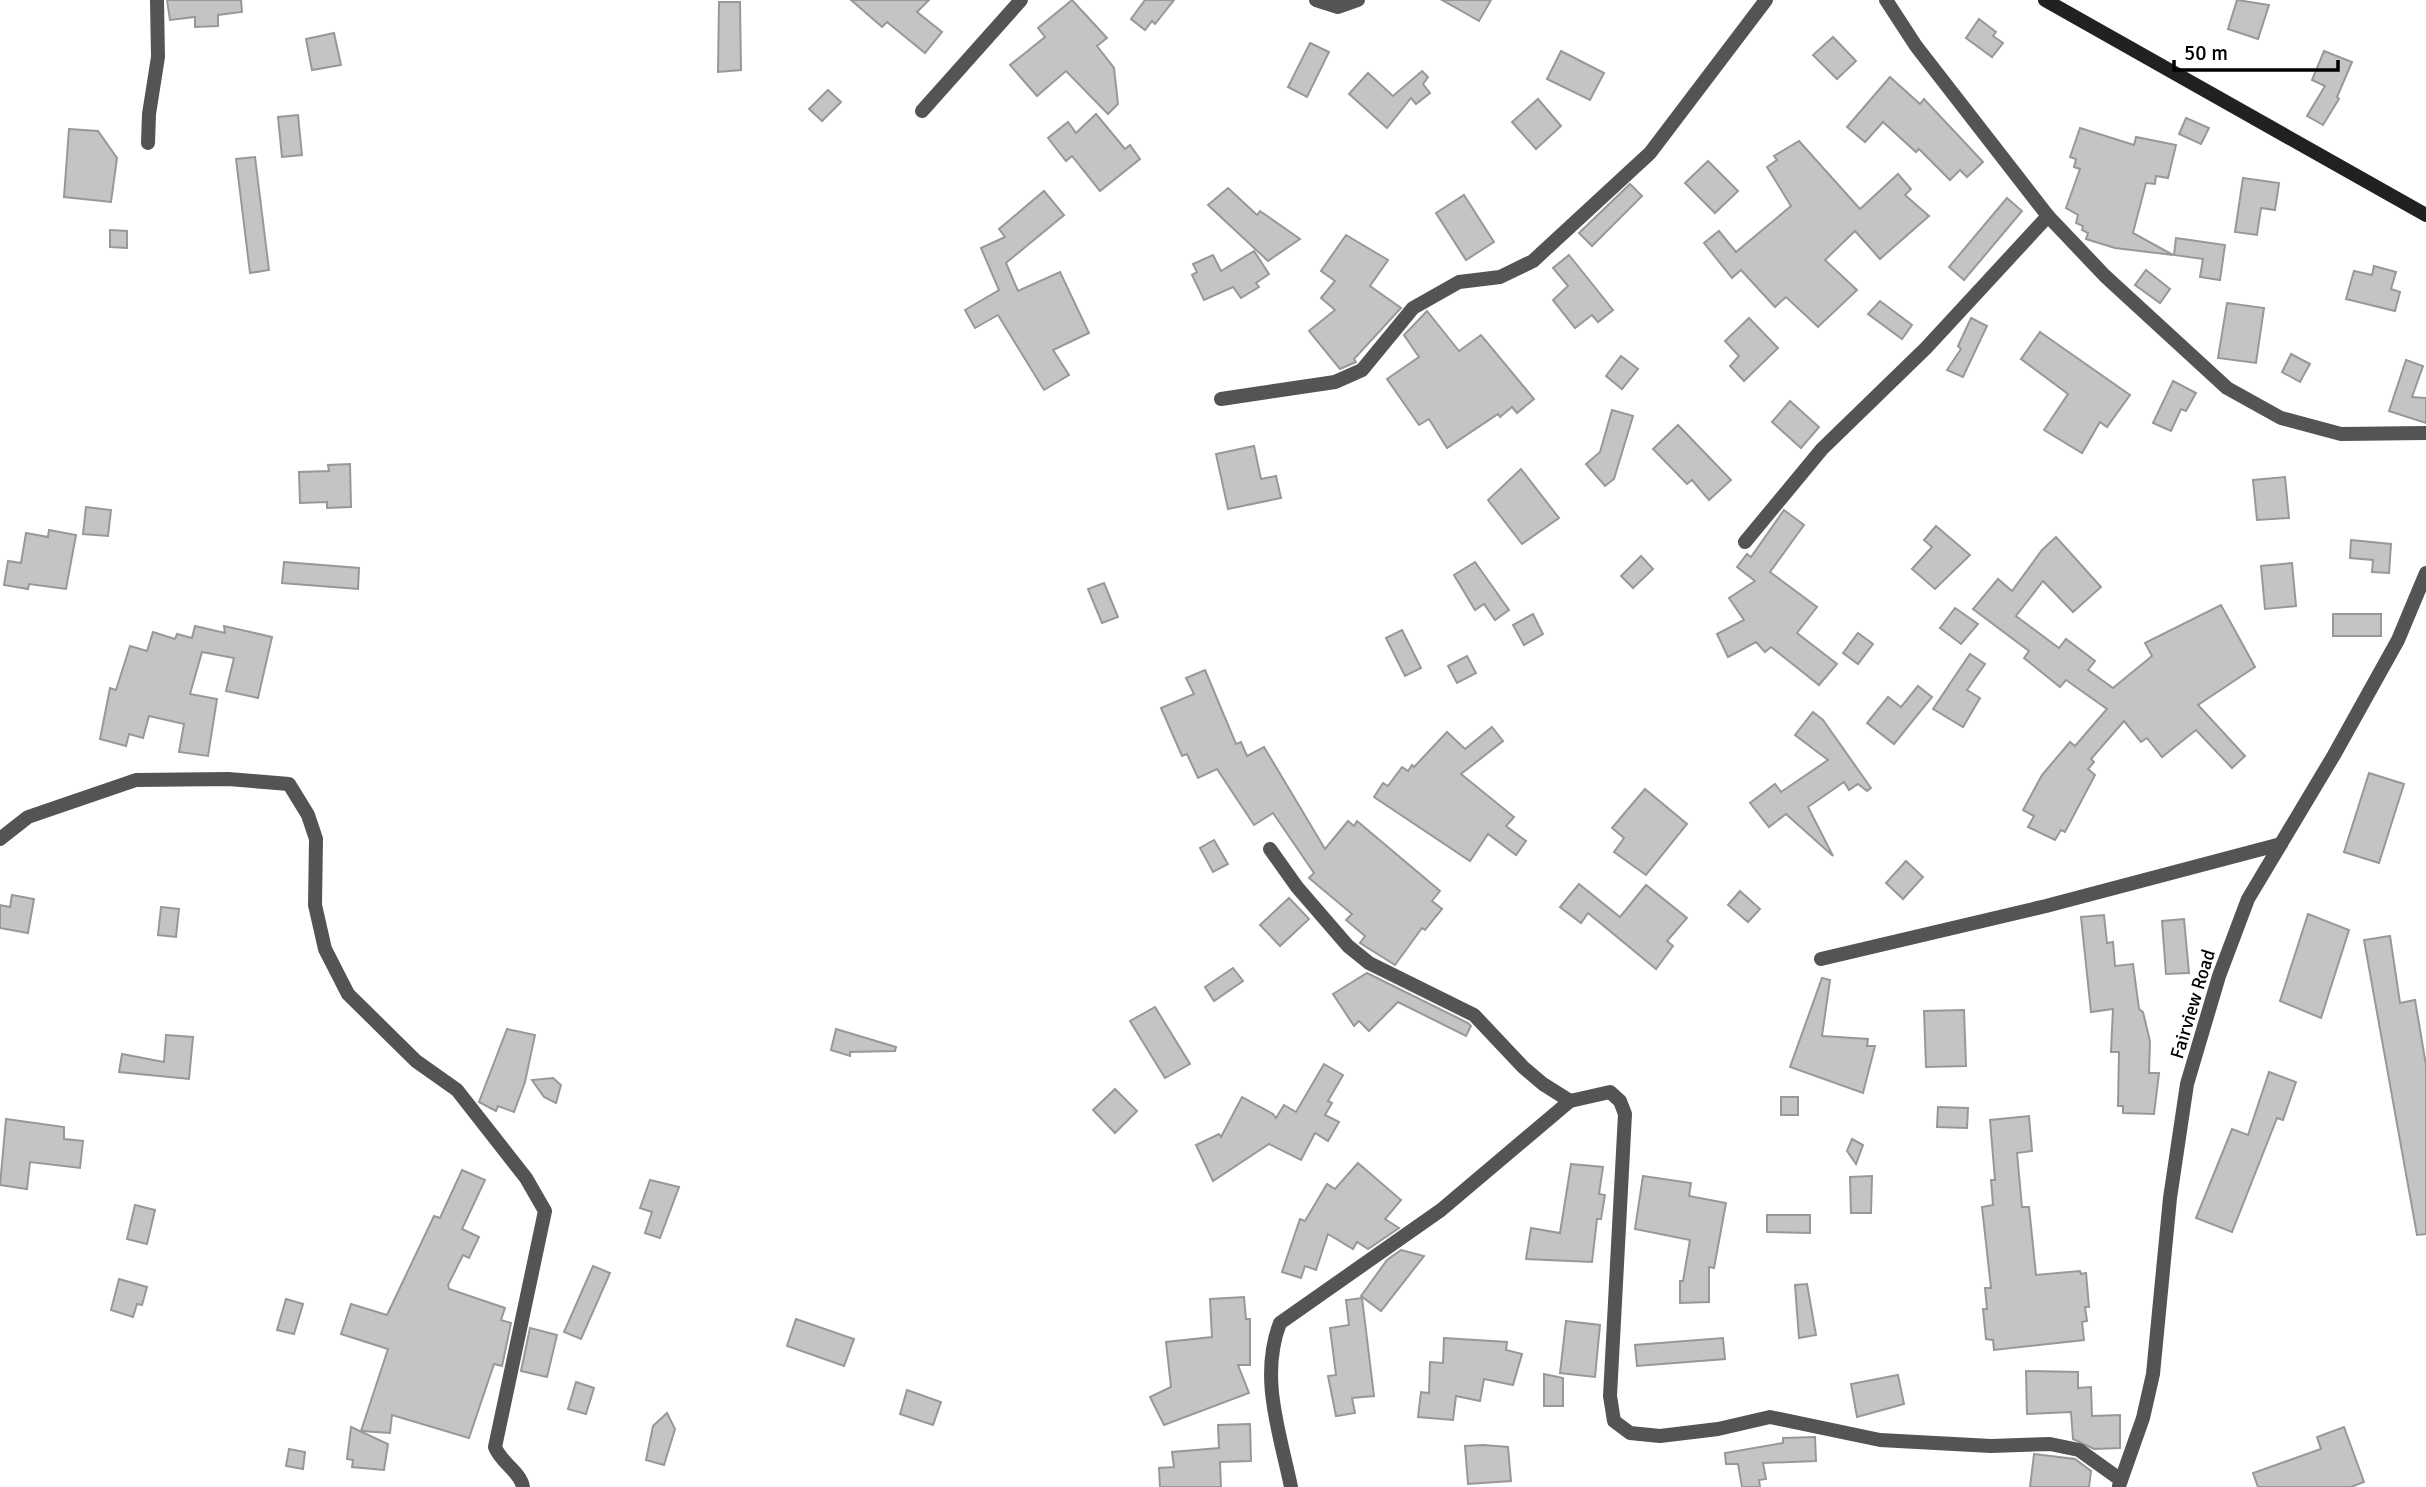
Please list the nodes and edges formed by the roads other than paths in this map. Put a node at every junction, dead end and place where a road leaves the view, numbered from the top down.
1 (157, 0) edge
2 (1021, 0) edge
3 (1316, 0) edge
4 (1358, 0) edge
5 (1766, 0) edge
6 (1885, 0) edge
7 (2045, 0) edge
8 (922, 111) dead end
9 (148, 144) dead end
10 (2426, 215) edge
11 (2048, 216) junction
12 (1221, 399) dead end
13 (2426, 433) edge
14 (1745, 542) dead end
15 (2426, 573) edge
16 (0, 838) edge
17 (2281, 844) junction
18 (1269, 849) dead end
19 (1821, 959) dead end
20 (1570, 1101) junction
21 (2120, 1483) edge
22 (523, 1487) edge
23 (1291, 1487) edge

1 - 9 street
2 - 8 street
3 - 4 street
5 - 12 street
6 - 11 street
7 - 10 main road
11 - 13 street
11 - 14 street
15 - 17 street, Fairview Road
16 - 22 street
17 - 19 street
17 - 21 street, Fairview Road
18 - 20 street
20 - 21 street
20 - 23 street

